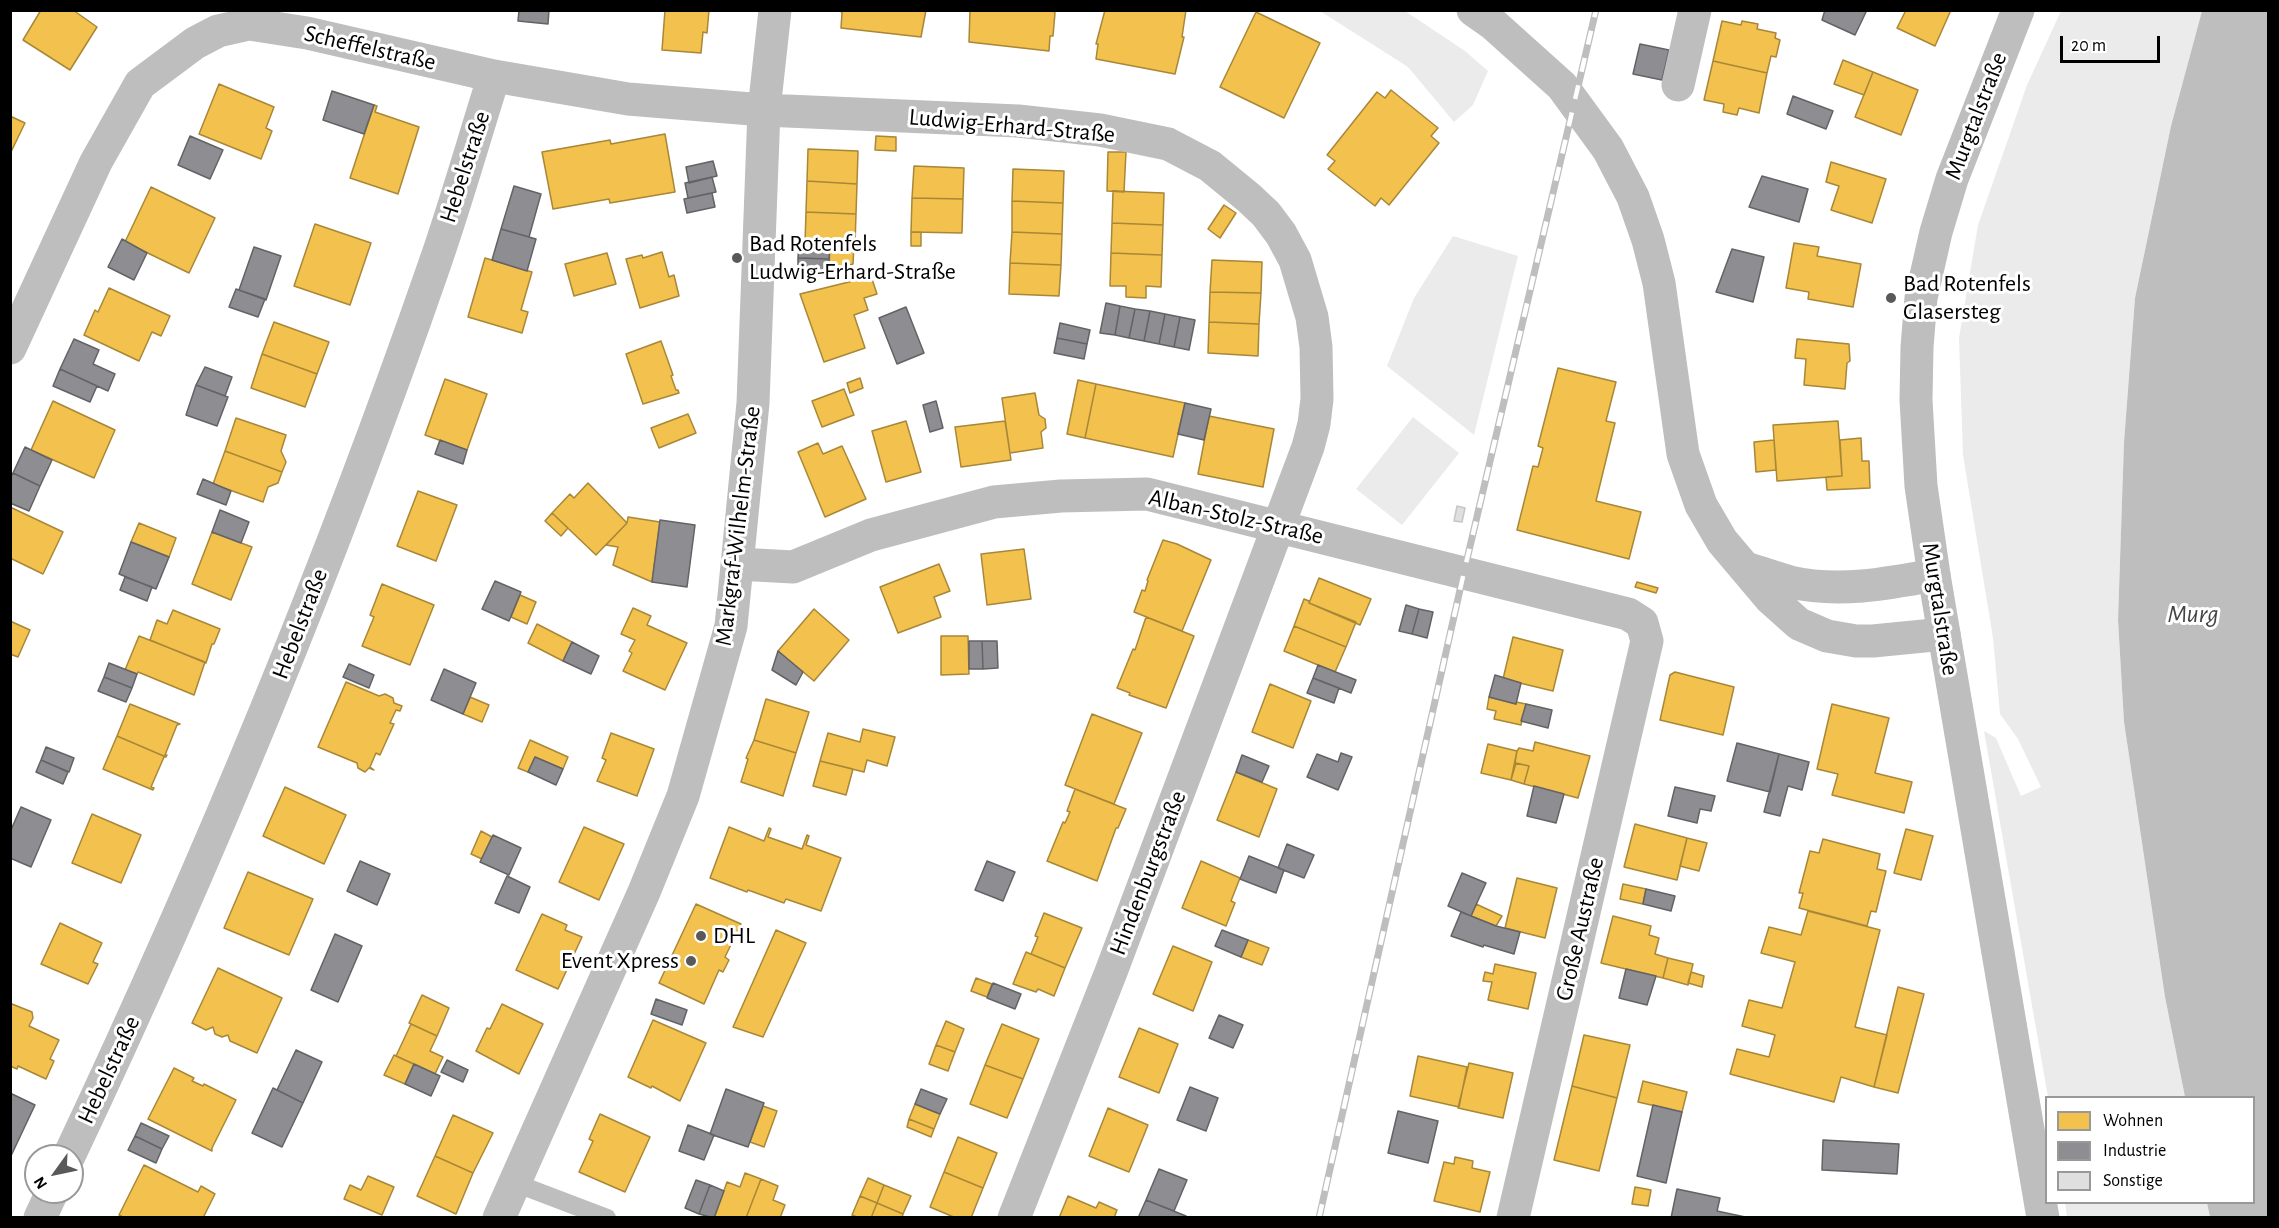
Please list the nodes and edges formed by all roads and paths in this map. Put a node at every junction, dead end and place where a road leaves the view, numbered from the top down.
1 (775, 10) edge
2 (1473, 10) edge
3 (1695, 10) edge
4 (2018, 10) edge
5 (249, 17) edge
6 (494, 76) junction
7 (1678, 85) dead end
8 (764, 110) junction
9 (10, 348) edge
10 (1278, 528) junction
11 (738, 564) junction
12 (1745, 568) junction
13 (1934, 575) junction
14 (1944, 634) junction
15 (1647, 641) joint
16 (75, 1144) edge
17 (515, 1183) junction
18 (46, 1204) edge
19 (40, 1218) edge
20 (499, 1218) edge
21 (607, 1218) edge
22 (1014, 1218) edge
23 (1513, 1218) edge
24 (2043, 1218) edge

1 - 8 street, Markgraf-Wilhelm-Straße
2 - 12 street
3 - 7 street
4 - 13 street, Murgtalstraße
5 - 6 street, Scheffelstraße
5 - 9 street, Scheffelstraße
6 - 8 street, Scheffelstraße
6 - 16 street, Hebelstraße
8 - 10 street, Ludwig-Erhard-Straße
8 - 11 street, Markgraf-Wilhelm-Straße
10 - 11 street, Alban-Stolz-Straße
10 - 15 street, Alban-Stolz-Straße
10 - 22 street, Hindenburgstraße
11 - 17 street, Markgraf-Wilhelm-Straße
12 - 13 street
12 - 14 street
13 - 14 street, Murgtalstraße
14 - 24 street, Murgtalstraße
15 - 23 street, Große Austraße
17 - 20 street, Markgraf-Wilhelm-Straße
17 - 21 lane
18 - 19 street

